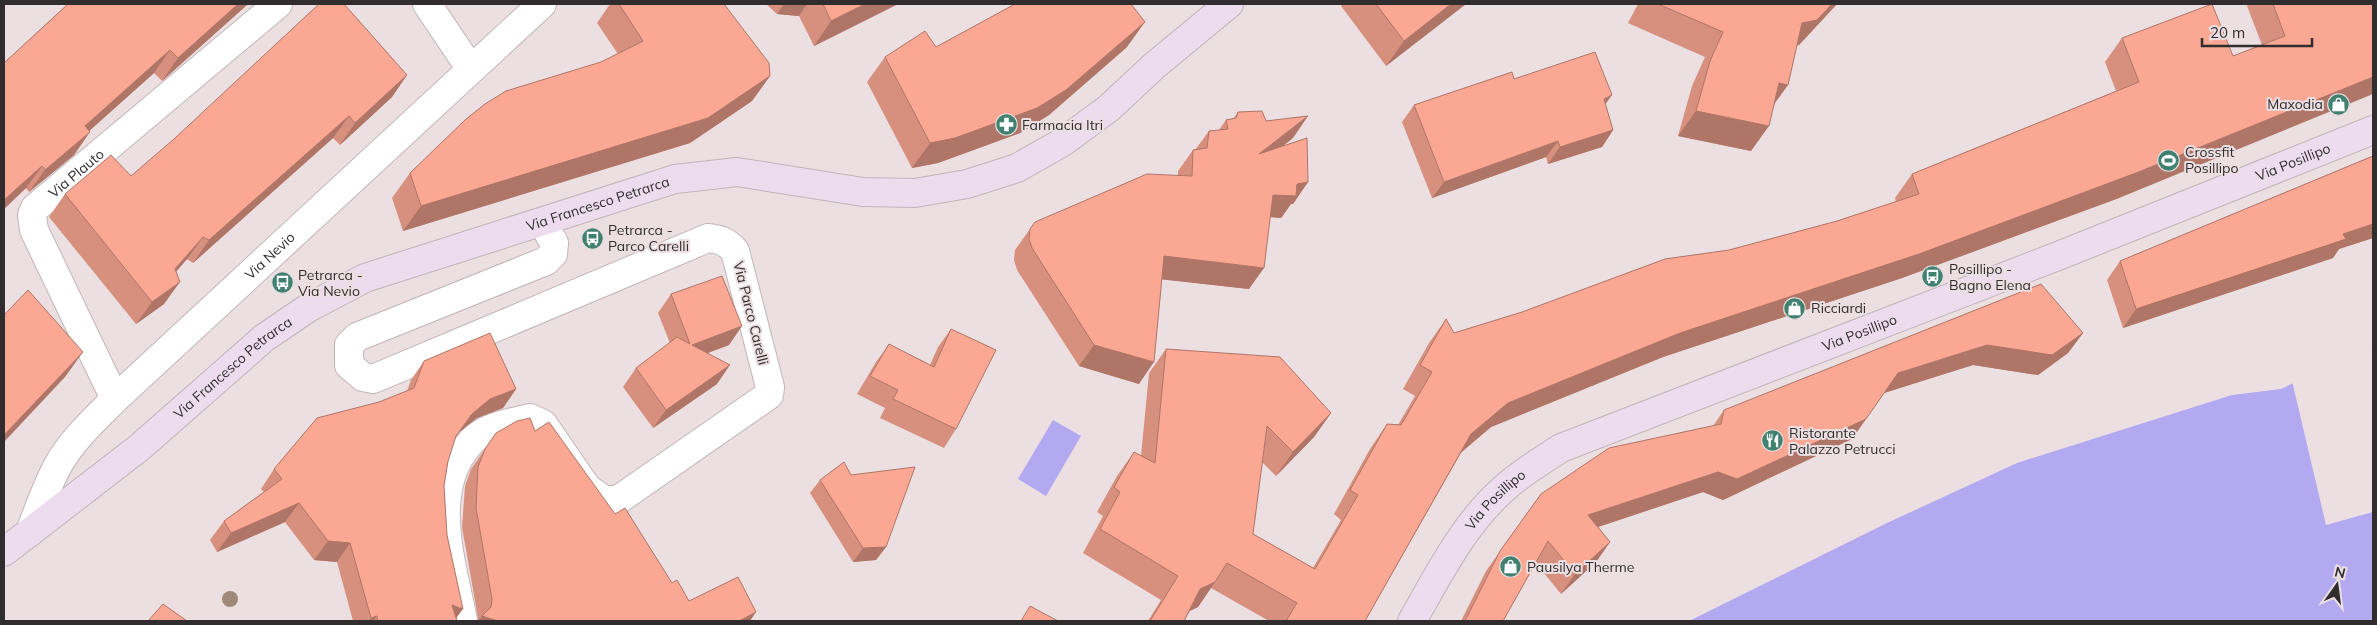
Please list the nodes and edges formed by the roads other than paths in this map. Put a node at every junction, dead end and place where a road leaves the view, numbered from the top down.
1 (278, 4) edge
2 (427, 4) edge
3 (542, 4) edge
4 (1229, 4) edge
5 (470, 68) junction
6 (2373, 130) edge
7 (543, 223) junction
8 (115, 398) junction
9 (30, 532) junction
10 (4, 552) edge
11 (463, 621) edge
12 (1412, 621) edge

1 - 8 street, Via Plauto
2 - 5 street
3 - 5 street, Via Nevio
4 - 7 street, Via Francesco Petrarca
5 - 8 street, Via Nevio
6 - 12 street, Via Posillipo
7 - 9 street, Via Francesco Petrarca
7 - 11 street, Via Parco Carelli
8 - 9 street, Via Nevio
9 - 10 street, Via Francesco Petrarca

